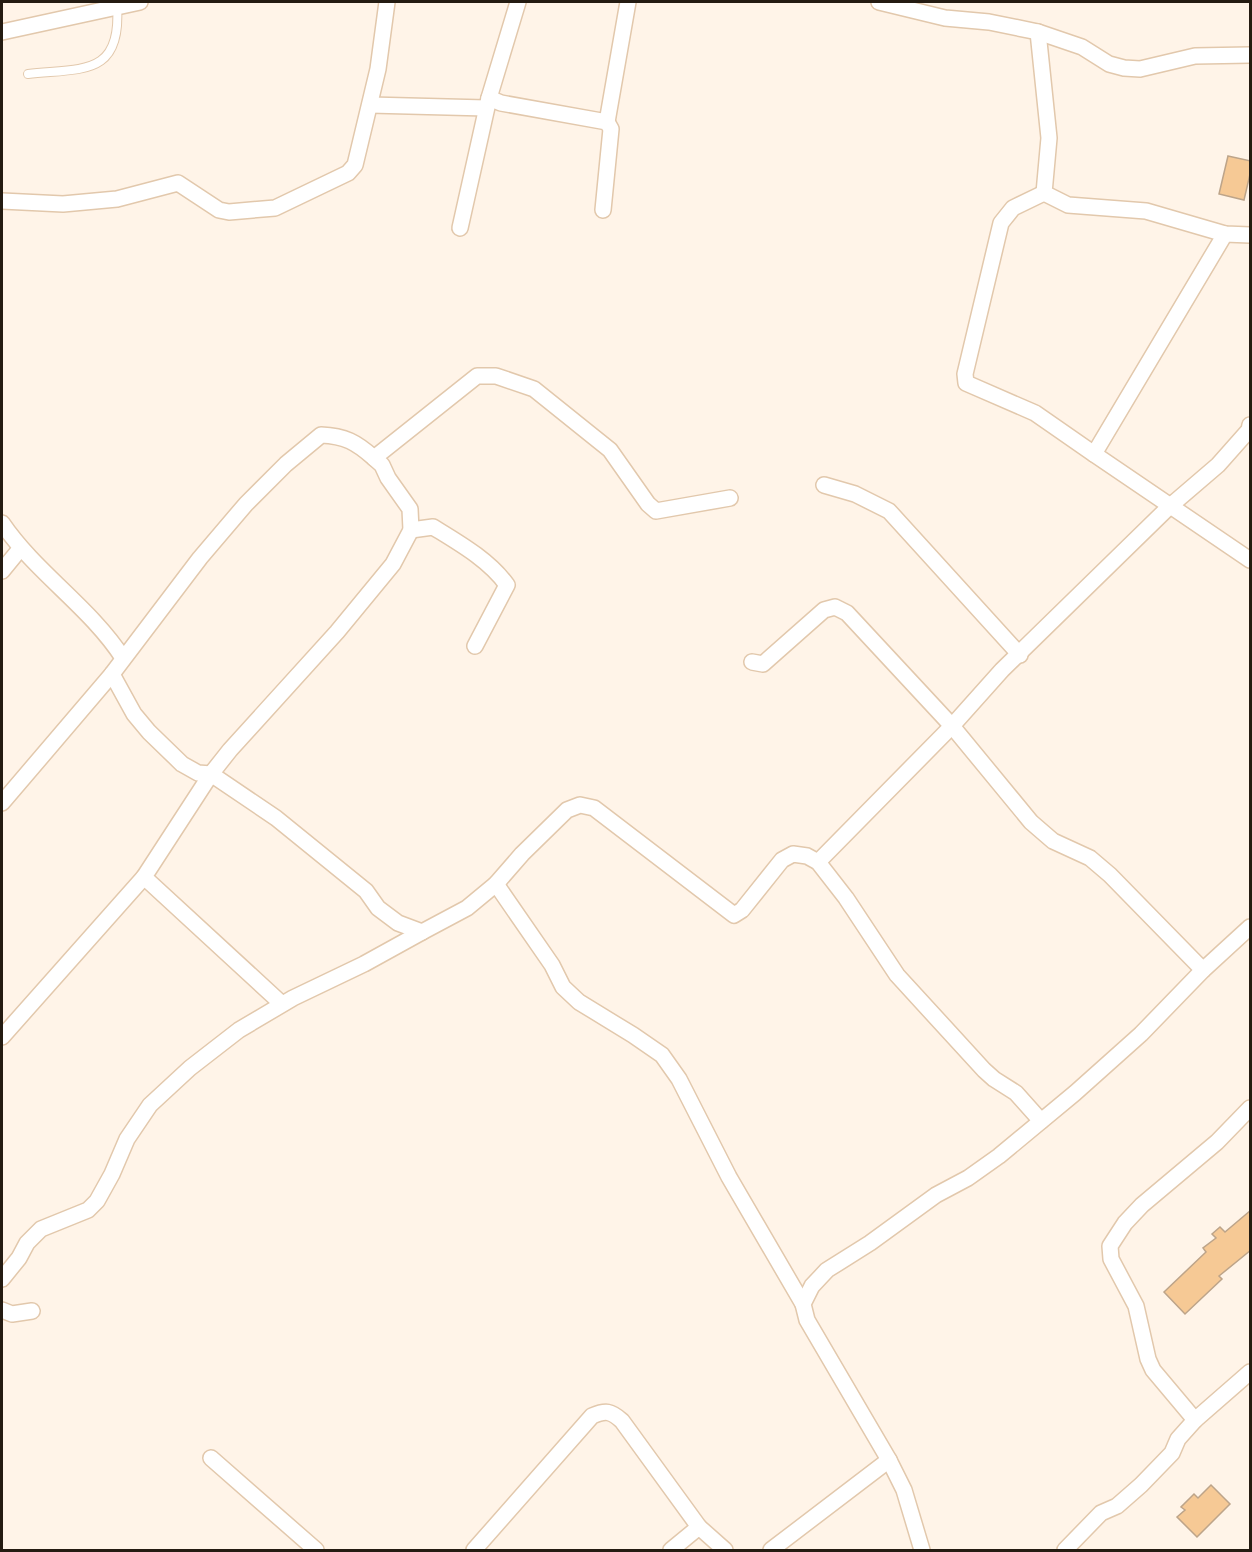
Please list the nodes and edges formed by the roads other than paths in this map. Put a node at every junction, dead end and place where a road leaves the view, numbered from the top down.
1 (140, 2) edge
2 (387, 2) edge
3 (518, 2) edge
4 (628, 2) edge
5 (879, 2) edge
6 (108, 5) edge
7 (2, 32) edge
8 (1038, 32) junction
9 (1251, 55) edge
10 (28, 74) dead end
11 (487, 103) junction
12 (370, 105) junction
13 (607, 122) junction
14 (1044, 193) junction
15 (2, 201) edge
16 (603, 210) dead end
17 (460, 228) dead end
18 (1225, 234) junction
19 (1251, 235) edge
20 (1251, 425) edge
21 (1094, 454) junction
22 (374, 458) junction
23 (824, 485) dead end
24 (730, 498) dead end
25 (1169, 507) junction
26 (410, 509) junction
27 (2, 523) edge
28 (433, 527) junction
29 (411, 530) junction
30 (20, 549) junction
31 (1251, 560) edge
32 (2, 571) edge
33 (476, 646) dead end
34 (1020, 655) junction
35 (123, 658) junction
36 (752, 662) dead end
37 (112, 674) junction
38 (952, 726) junction
39 (211, 774) junction
40 (2, 803) edge
41 (818, 862) junction
42 (144, 878) junction
43 (496, 884) junction
44 (1251, 927) edge
45 (422, 932) junction
46 (1203, 970) junction
47 (282, 1004) junction
48 (2, 1037) edge
49 (1251, 1108) edge
50 (1041, 1121) junction
51 (2, 1279) edge
52 (803, 1304) junction
53 (2, 1310) edge
54 (32, 1311) dead end
55 (1251, 1372) edge
56 (1195, 1420) junction
57 (211, 1458) dead end
58 (889, 1460) junction
59 (699, 1527) junction
60 (316, 1551) edge
61 (474, 1551) edge
62 (671, 1551) edge
63 (725, 1551) edge
64 (771, 1551) edge
65 (922, 1551) edge
66 (1065, 1551) edge

1 - 6 street
2 - 12 street
3 - 11 street
4 - 13 street
5 - 8 street
6 - 7 street
6 - 10 lane
8 - 9 street
8 - 14 street
11 - 12 street
11 - 13 street
11 - 17 street
12 - 15 street
13 - 16 street
14 - 18 street
14 - 21 street
18 - 19 street
18 - 21 street
20 - 25 street
21 - 25 street
22 - 24 street
22 - 26 street
22 - 35 street
23 - 34 street
25 - 31 street
25 - 34 street
26 - 28 street
26 - 29 street
27 - 30 street
28 - 29 street
28 - 33 street
29 - 39 street
30 - 32 street
30 - 35 street
34 - 38 street
35 - 37 street
36 - 38 street
37 - 39 street
37 - 40 street
38 - 41 street
38 - 46 street
39 - 42 street
39 - 45 street
41 - 43 street
41 - 50 street
42 - 47 street
42 - 48 street
43 - 45 street
43 - 52 street
44 - 46 street
45 - 47 street
46 - 50 street
47 - 51 street
49 - 56 street
50 - 52 street
52 - 58 street
53 - 54 street
55 - 56 street
56 - 66 street
57 - 60 street
58 - 64 street
58 - 65 street
59 - 61 street
59 - 62 street
59 - 63 street

